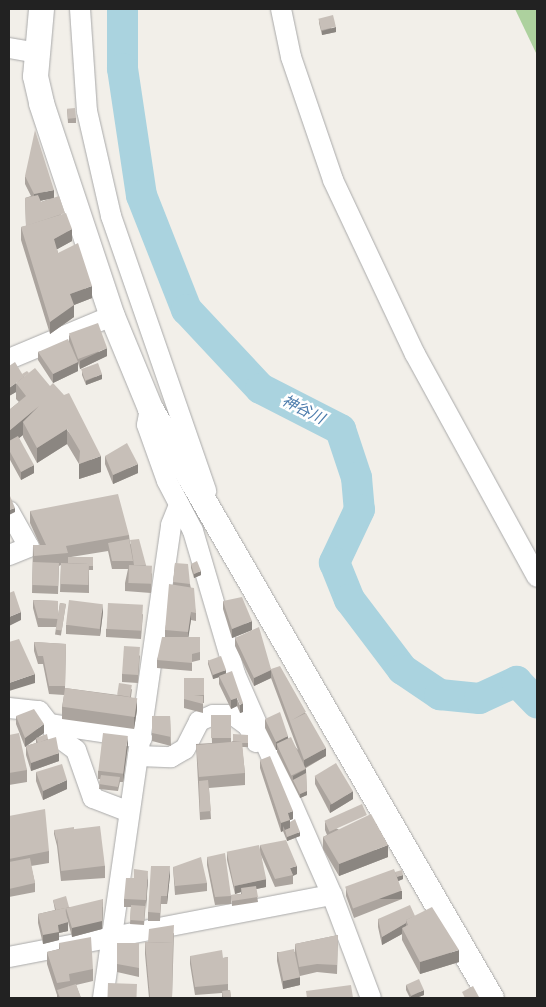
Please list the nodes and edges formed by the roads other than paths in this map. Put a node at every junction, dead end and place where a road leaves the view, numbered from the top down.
1 (41, 9) edge
2 (80, 9) edge
3 (281, 9) edge
4 (9, 48) edge
5 (36, 53) junction
6 (112, 316) junction
7 (9, 359) edge
8 (191, 502) junction
9 (9, 511) edge
10 (9, 555) edge
11 (537, 577) edge
12 (9, 708) edge
13 (50, 724) junction
14 (140, 747) junction
15 (268, 748) junction
16 (126, 811) junction
17 (332, 895) junction
18 (114, 938) junction
19 (9, 957) edge
20 (103, 998) edge
21 (371, 998) edge
22 (491, 998) edge

1 - 5 street
2 - 8 street
3 - 11 street
4 - 5 street
5 - 6 street
6 - 7 street
6 - 8 street
8 - 14 street
8 - 15 street
8 - 22 street
9 - 10 street
12 - 13 street
13 - 14 street
13 - 16 street
14 - 15 street
14 - 16 street
15 - 17 street
16 - 18 street
17 - 18 street
17 - 21 street
18 - 19 street
18 - 20 street

